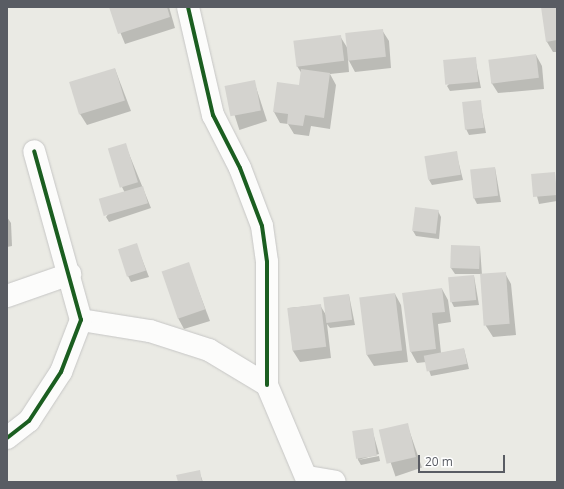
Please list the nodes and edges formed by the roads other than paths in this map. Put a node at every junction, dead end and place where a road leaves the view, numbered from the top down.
1 (188, 7) edge
2 (34, 151) dead end
3 (70, 274) junction
4 (7, 296) edge
5 (81, 320) junction
6 (267, 385) junction
7 (7, 438) edge
8 (308, 480) edge
9 (335, 482) edge

1 - 6 street
2 - 3 street
3 - 4 street
3 - 5 street
5 - 6 street
5 - 7 street
6 - 8 street
8 - 9 street

